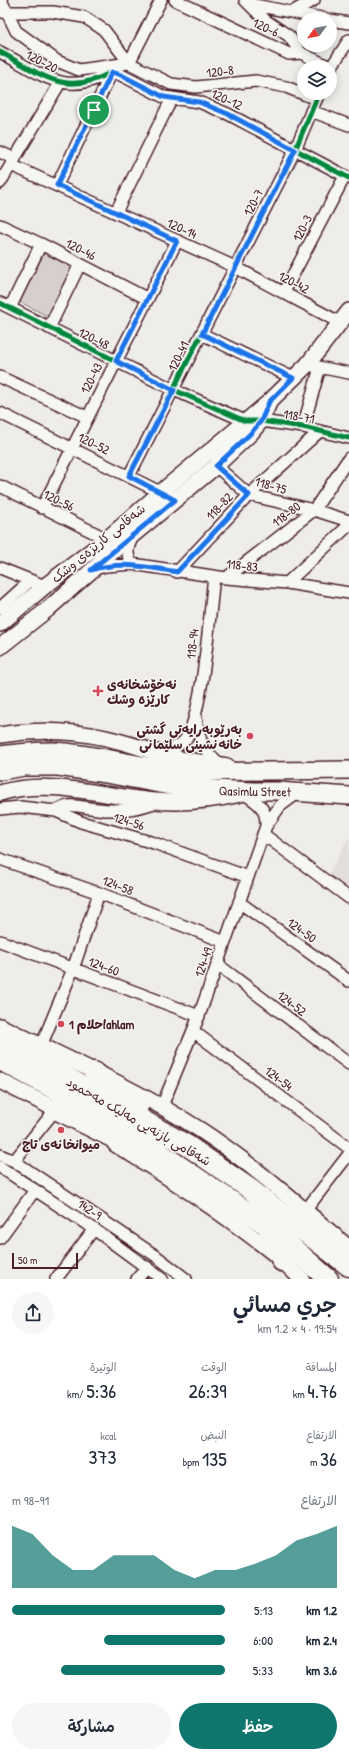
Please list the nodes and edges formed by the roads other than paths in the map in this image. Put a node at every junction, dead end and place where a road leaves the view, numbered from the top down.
1 (1, 0) edge
2 (161, 0) edge
3 (176, 0) edge
4 (314, 0) edge
5 (247, 2) edge
6 (3, 12) edge
7 (292, 12) junction
8 (297, 13) edge
9 (337, 21) edge
10 (349, 23) edge
11 (349, 40) edge
12 (0, 52) edge
13 (301, 53) junction
14 (315, 60) edge
15 (335, 60) edge
16 (129, 63) junction
17 (117, 73) junction
18 (60, 83) junction
19 (297, 90) edge
20 (172, 98) junction
21 (316, 100) edge
22 (311, 111) junction
23 (349, 125) edge
24 (295, 150) junction
25 (0, 152) edge
26 (13, 162) junction
27 (347, 177) edge
28 (0, 183) edge
29 (57, 185) junction
30 (116, 212) junction
31 (0, 225) edge
32 (177, 241) junction
33 (41, 244) junction
34 (80, 264) junction
35 (235, 267) junction
36 (284, 292) junction
37 (148, 299) junction
38 (5, 306) edge
39 (340, 317) edge
40 (50, 328) junction
41 (202, 334) junction
42 (116, 361) junction
43 (313, 366) junction
44 (349, 373) edge
45 (0, 377) edge
46 (293, 378) junction
47 (174, 390) junction
48 (269, 402) junction
49 (0, 413) edge
50 (87, 417) junction
51 (245, 421) junction
52 (261, 421) junction
53 (303, 427) junction
54 (320, 431) junction
55 (349, 438) edge
56 (72, 448) junction
57 (349, 458) edge
58 (216, 466) junction
59 (129, 476) junction
60 (0, 486) edge
61 (160, 492) junction
62 (249, 495) junction
63 (175, 500) junction
64 (42, 508) junction
65 (314, 510) junction
66 (349, 521) edge
67 (349, 525) edge
68 (134, 536) junction
69 (107, 539) junction
70 (132, 564) junction
71 (0, 568) edge
72 (66, 570) junction
73 (91, 570) junction
74 (177, 572) junction
75 (214, 576) junction
76 (226, 578) junction
77 (30, 582) junction
78 (287, 583) junction
79 (77, 584) junction
80 (45, 586) junction
81 (349, 593) edge
82 (0, 608) edge
83 (0, 624) edge
84 (0, 647) edge
85 (196, 716) junction
86 (0, 726) edge
87 (28, 730) junction
88 (0, 735) edge
89 (151, 751) junction
90 (0, 755) edge
91 (222, 765) junction
92 (349, 770) edge
93 (0, 771) edge
94 (266, 772) junction
95 (1, 792) edge
96 (246, 792) junction
97 (299, 792) junction
98 (349, 796) edge
99 (157, 802) junction
100 (0, 809) edge
101 (56, 811) junction
102 (265, 830) junction
103 (0, 859) edge
104 (248, 877) junction
105 (100, 893) junction
106 (349, 898) edge
107 (239, 902) junction
108 (0, 941) edge
109 (225, 942) junction
110 (217, 964) junction
111 (73, 969) junction
112 (349, 981) edge
113 (199, 1016) junction
114 (0, 1026) edge
115 (193, 1031) junction
116 (0, 1043) edge
117 (41, 1046) junction
118 (0, 1060) edge
119 (349, 1064) edge
120 (94, 1072) junction
121 (0, 1081) edge
122 (162, 1106) junction
123 (56, 1109) junction
124 (188, 1146) junction
125 (349, 1148) edge
126 (349, 1154) edge
127 (0, 1155) edge
128 (14, 1161) junction
129 (0, 1167) edge
130 (207, 1185) junction
131 (35, 1190) junction
132 (298, 1215) junction
133 (320, 1224) joint
134 (268, 1226) junction
135 (94, 1228) junction
136 (0, 1238) edge
137 (349, 1248) edge
138 (282, 1261) junction
139 (349, 1266) edge
140 (147, 1267) junction
141 (298, 1278) edge
142 (56, 1279) edge
143 (138, 1279) edge
144 (162, 1279) edge
145 (186, 1279) edge
146 (328, 1279) edge

1 - 6 street
2 - 16 street
3 - 13 street, 120-6
4 - 7 street
5 - 7 street
5 - 13 street
6 - 16 street
6 - 16 street
7 - 8 street
9 - 10 street
11 - 15 street
12 - 18 street, 120-20
13 - 14 street
16 - 19 street, 120-8
17 - 18 street, 120-20
17 - 20 street, 120-12
17 - 29 street
18 - 26 street
20 - 24 street, 120-12
20 - 30 street
21 - 22 street, 120-7
22 - 23 street
22 - 24 street, 120-7
24 - 27 street, 120-12
24 - 35 street, 120-7
25 - 26 street, 120-14
26 - 28 street
26 - 29 street, 120-14
27 - 36 street, 120-3
29 - 30 street, 120-14
30 - 32 street, 120-14
31 - 33 street, 120-46
32 - 35 street, 120-14
32 - 37 street, 120-43
33 - 34 street, 120-46
33 - 38 street
34 - 37 street, 120-46
34 - 40 street
35 - 36 street, 120-42
35 - 39 street, 120-14
35 - 41 street, 120-41
36 - 39 street, 120-42
37 - 42 street, 120-43
38 - 40 street, 120-48
39 - 43 main road, شەقامی کارێزەی وشک
40 - 42 street, 120-48
41 - 46 street
41 - 47 street, 120-41
42 - 47 street, 120-48
42 - 50 street, 120-43
43 - 44 street
43 - 46 main road, شەقامی کارێزەی وشک
43 - 53 street
45 - 50 street
46 - 48 main road, شەقامی کارێزەی وشک
47 - 51 street, 120-48
47 - 59 street, 120-41
48 - 51 main road, شەقامی کارێزەی وشک
48 - 52 main road, شەقامی کارێزەی وشک
49 - 56 street, 120-52
50 - 56 street, 120-43
51 - 52 street, 118-71
51 - 61 main road, شەقامی کارێزەی وشک
52 - 53 street, 118-71
52 - 58 main road, شەقامی کارێزەی وشک
53 - 54 street, 118-71
54 - 55 street, 118-71
54 - 62 street, 118-82
56 - 59 street, 120-52
56 - 64 street, 120-43
57 - 65 street, 118-80
58 - 62 street, 118-75
58 - 63 main road, شەقامی کارێزەی وشک
59 - 61 street, 120-52
60 - 64 street, 120-56
61 - 63 street, 120-52
61 - 69 main road, شەقامی کارێزەی وشک
62 - 65 street, 118-75
62 - 74 street, 118-82
63 - 68 main road, شەقامی کارێزەی وشک
64 - 69 street, 120-56
65 - 66 street, 118-75
65 - 76 street, 118-80
67 - 78 street
68 - 70 street
68 - 73 main road, شەقامی کارێزەی وشک
69 - 72 main road, شەقامی کارێزەی وشک
70 - 73 street, 118-83
70 - 74 street, 118-83
71 - 77 street
72 - 79 main road
72 - 80 main road, شەقامی کارێزەی وشک
73 - 79 main road, شەقامی کارێزەی وشک
74 - 75 street, 118-83
75 - 76 street, 118-83
75 - 85 street, 118-94
76 - 78 street, 118-83
77 - 80 street
77 - 82 street
78 - 81 street, 118-83
79 - 84 main road, شەقامی کارێزەی وشک
80 - 83 main road, شەقامی کارێزەی وشک
85 - 89 street
85 - 91 street
86 - 87 main road
87 - 88 main road
87 - 89 main road
89 - 91 main road
90 - 94 main road, Qasimlu Street
91 - 94 main road
92 - 94 main road, Qasimlu Street
93 - 96 main road, Qasimlu Street
95 - 99 main road
96 - 97 main road, Qasimlu Street
96 - 99 main road
96 - 102 street
97 - 98 main road, Qasimlu Street
97 - 102 street, 124-49
99 - 101 street
100 - 101 street, 124-56
101 - 104 street, 124-56
102 - 104 street, 124-49
102 - 106 street
103 - 105 street, 124-58
104 - 107 street, 124-49
105 - 109 street, 124-58
105 - 111 street
107 - 109 street, 124-49
107 - 112 street, 124-50
108 - 111 street, 124-60
109 - 110 street, 124-49
110 - 113 street, 124-49
110 - 119 street, 124-52
111 - 113 street, 124-60
111 - 117 street
113 - 115 street, 124-49
114 - 117 main road
115 - 122 street, 124-49
115 - 125 street, 124-54
116 - 124 highway, شەقامی بازنەیی مەلیک مەحمود
117 - 120 main road
118 - 130 highway, شەقامی بازنەیی مەلیک مەحمود
120 - 122 main road
120 - 124 highway
121 - 123 main road
122 - 132 main road
123 - 128 street
123 - 130 highway
123 - 138 main road
124 - 132 highway, شەقامی بازنەیی مەلیک مەحمود
126 - 132 street
127 - 128 street
128 - 145 street
129 - 131 street, 142-9
130 - 134 highway, شەقامی بازنەیی مەلیک مەحمود
131 - 135 street, 142-9
131 - 136 street
132 - 133 highway
132 - 139 highway, شەقامی بازنەیی مەلیک مەحمود
133 - 137 main road
134 - 138 highway
134 - 146 highway, شەقامی بازنەیی مەلیک مەحمود
135 - 140 street, 142-9
135 - 142 street
138 - 141 main road
140 - 143 street
140 - 144 street, 142-9

